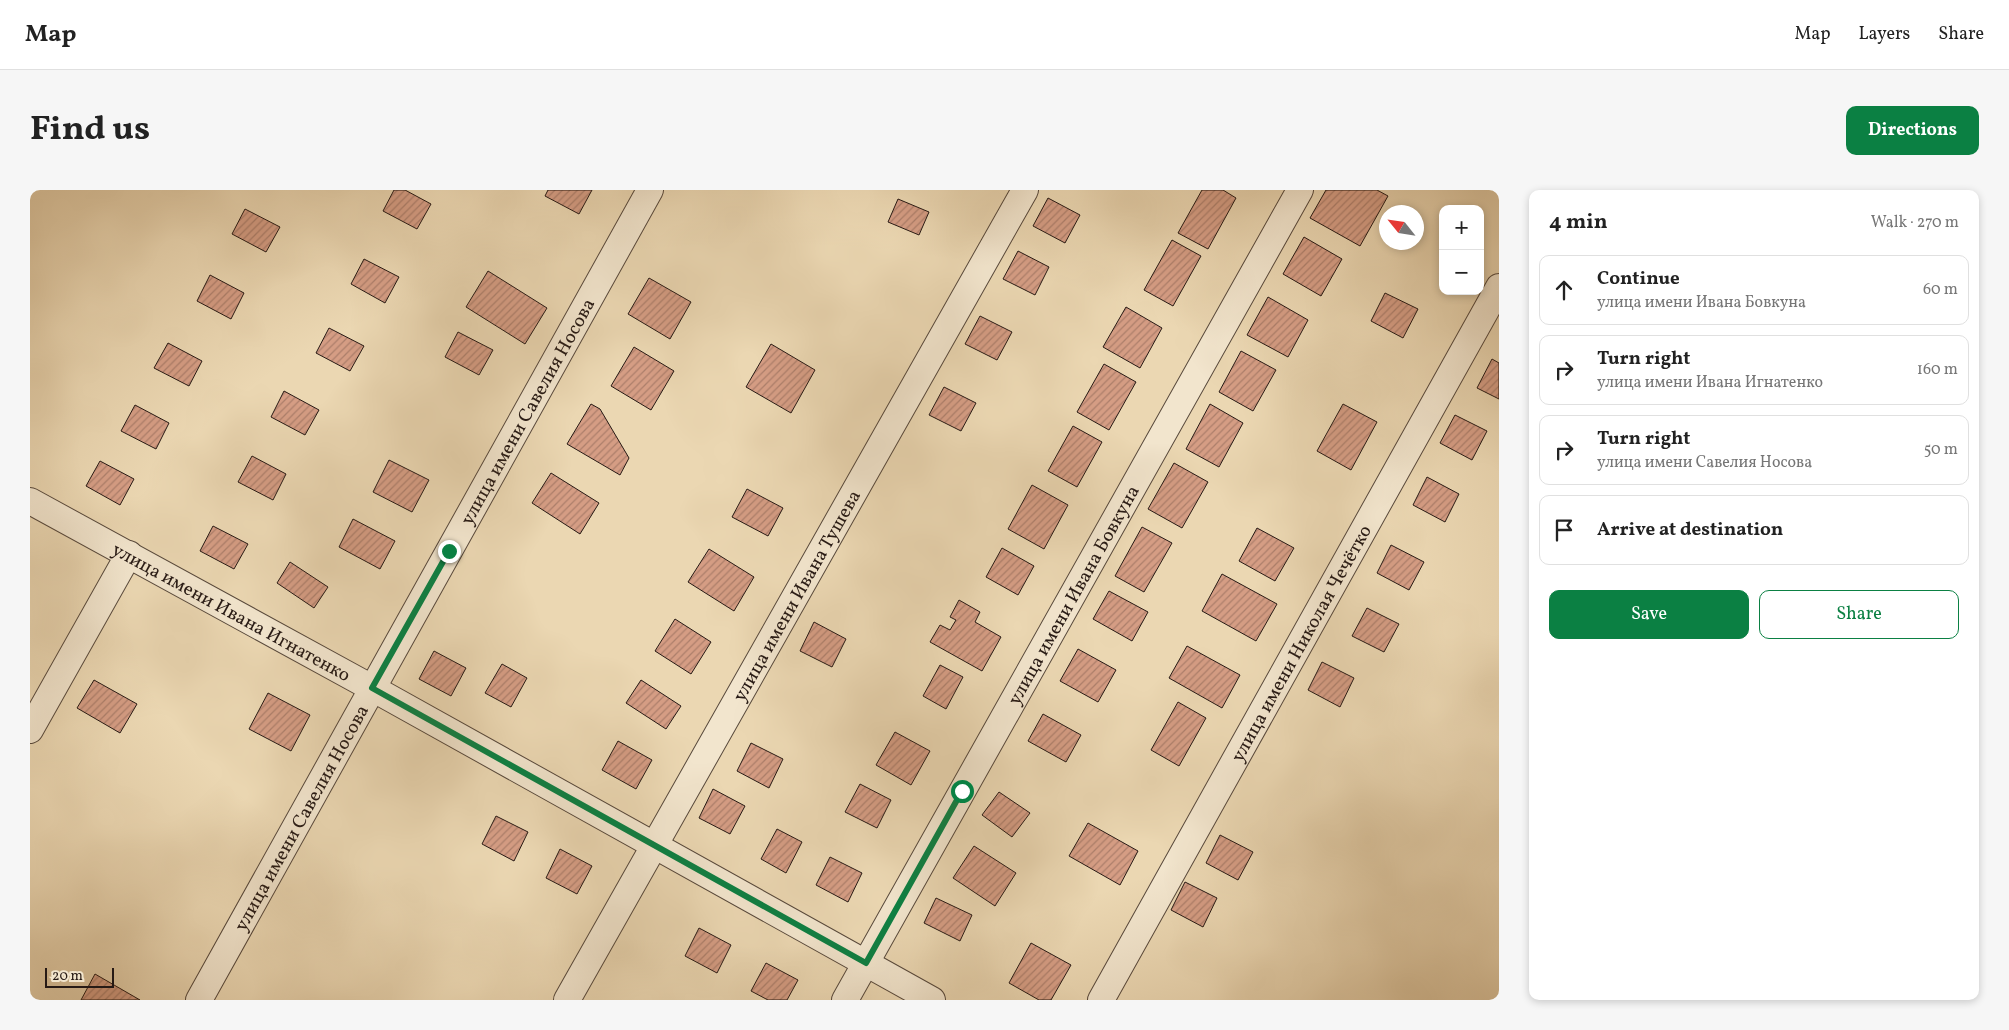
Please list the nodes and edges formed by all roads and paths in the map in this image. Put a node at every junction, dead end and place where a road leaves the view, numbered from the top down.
1 (650, 190) edge
2 (1025, 190) edge
3 (1300, 190) edge
4 (1499, 287) edge
5 (30, 501) edge
6 (129, 554) junction
7 (372, 688) junction
8 (30, 730) edge
9 (654, 846) junction
10 (866, 963) junction
11 (199, 1000) edge
12 (567, 1000) edge
13 (845, 1000) edge
14 (932, 1000) edge
15 (1101, 1000) edge

1 - 7 street, улица имени Савелия Носова
2 - 9 street, улица имени Ивана Тушева
3 - 10 street, улица имени Ивана Бовкуна
4 - 15 street, улица имени Николая Чечётко
5 - 6 street, улица имени Ивана Игнатенко
6 - 7 street, улица имени Ивана Игнатенко
6 - 8 street
7 - 9 street, улица имени Ивана Игнатенко
7 - 11 street, улица имени Савелия Носова
9 - 10 street, улица имени Ивана Игнатенко
9 - 12 street, улица имени Ивана Тушева
10 - 13 street, улица имени Ивана Бовкуна
10 - 14 street, улица имени Ивана Игнатенко

